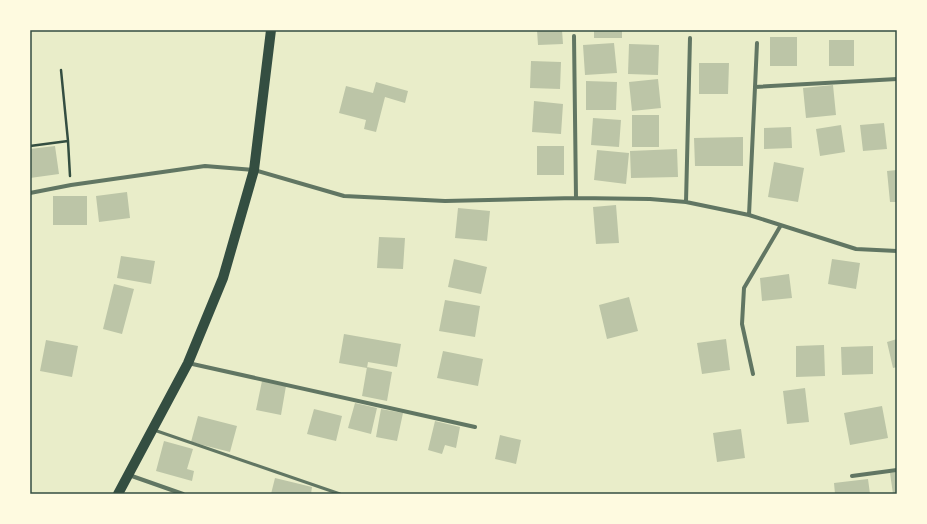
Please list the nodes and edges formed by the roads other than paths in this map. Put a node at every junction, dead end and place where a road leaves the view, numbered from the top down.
1 (271, 30) edge
2 (574, 36) dead end
3 (690, 38) dead end
4 (757, 43) dead end
5 (897, 79) edge
6 (755, 87) junction
7 (254, 170) junction
8 (30, 193) edge
9 (576, 198) junction
10 (686, 202) junction
11 (749, 215) junction
12 (781, 225) junction
13 (897, 251) edge
14 (188, 363) junction
15 (753, 374) dead end
16 (475, 426) dead end
17 (153, 430) junction
18 (897, 470) edge
19 (129, 475) junction
20 (852, 476) dead end
21 (118, 494) edge
22 (183, 494) edge
23 (340, 494) edge

1 - 7 main road
2 - 9 street
3 - 10 street
4 - 6 street
5 - 6 street
6 - 11 street
7 - 8 street
7 - 9 street
7 - 14 main road
9 - 10 street
10 - 11 street
11 - 12 street
12 - 13 street
12 - 15 street
14 - 16 street
14 - 17 main road
17 - 19 main road
17 - 23 lane
18 - 20 street
19 - 21 main road
19 - 22 street

